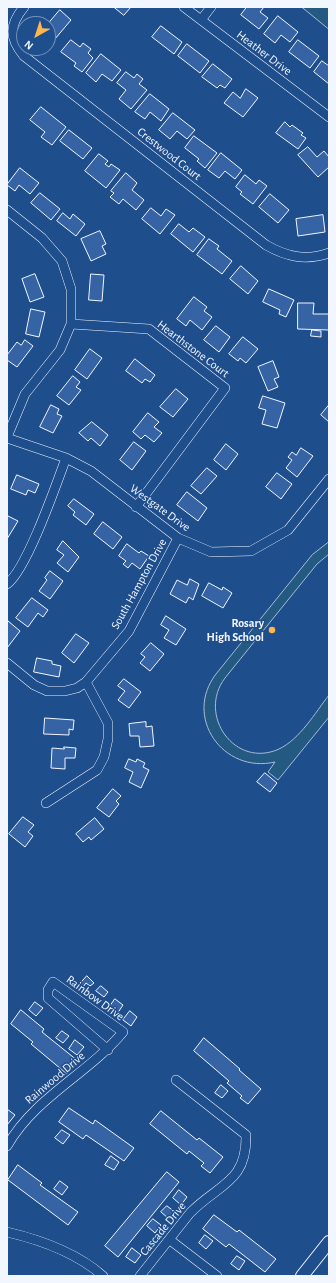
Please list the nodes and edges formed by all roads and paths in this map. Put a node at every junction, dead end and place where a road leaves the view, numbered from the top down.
1 (24, 7) edge
2 (184, 7) edge
3 (211, 7) edge
4 (201, 20) junction
5 (329, 117) edge
6 (7, 210) edge
7 (329, 253) edge
8 (71, 324) junction
9 (7, 438) edge
10 (66, 458) junction
11 (329, 479) edge
12 (136, 507) junction
13 (178, 538) junction
14 (7, 584) edge
15 (7, 663) edge
16 (86, 682) junction
17 (46, 804) dead end
18 (123, 1032) joint
19 (108, 1050) junction
20 (176, 1080) dead end
21 (7, 1146) edge
22 (7, 1232) edge
23 (170, 1240) junction
24 (329, 1242) edge
25 (103, 1276) edge
26 (140, 1276) edge
27 (217, 1276) edge
28 (302, 1276) edge

1 - 7 street, Crestwood Court
2 - 4 street, Heather Drive
3 - 4 street
4 - 5 street, Heather Drive
6 - 8 street
8 - 9 street
8 - 12 street, Hearthstone Court
9 - 10 street, Westgate Drive
10 - 12 street, Westgate Drive
10 - 14 street
11 - 13 street, Westgate Drive
12 - 13 street, Westgate Drive
13 - 16 street, South Hampton Drive
15 - 16 street, South Hampton Drive
16 - 17 street
18 - 19 street, Rainwood Drive
18 - 19 street, Rainbow Drive
19 - 21 street, Rainwood Drive
20 - 23 street, Cascade Drive
22 - 25 street
23 - 26 street, Cascade Drive
23 - 27 street
24 - 28 street

